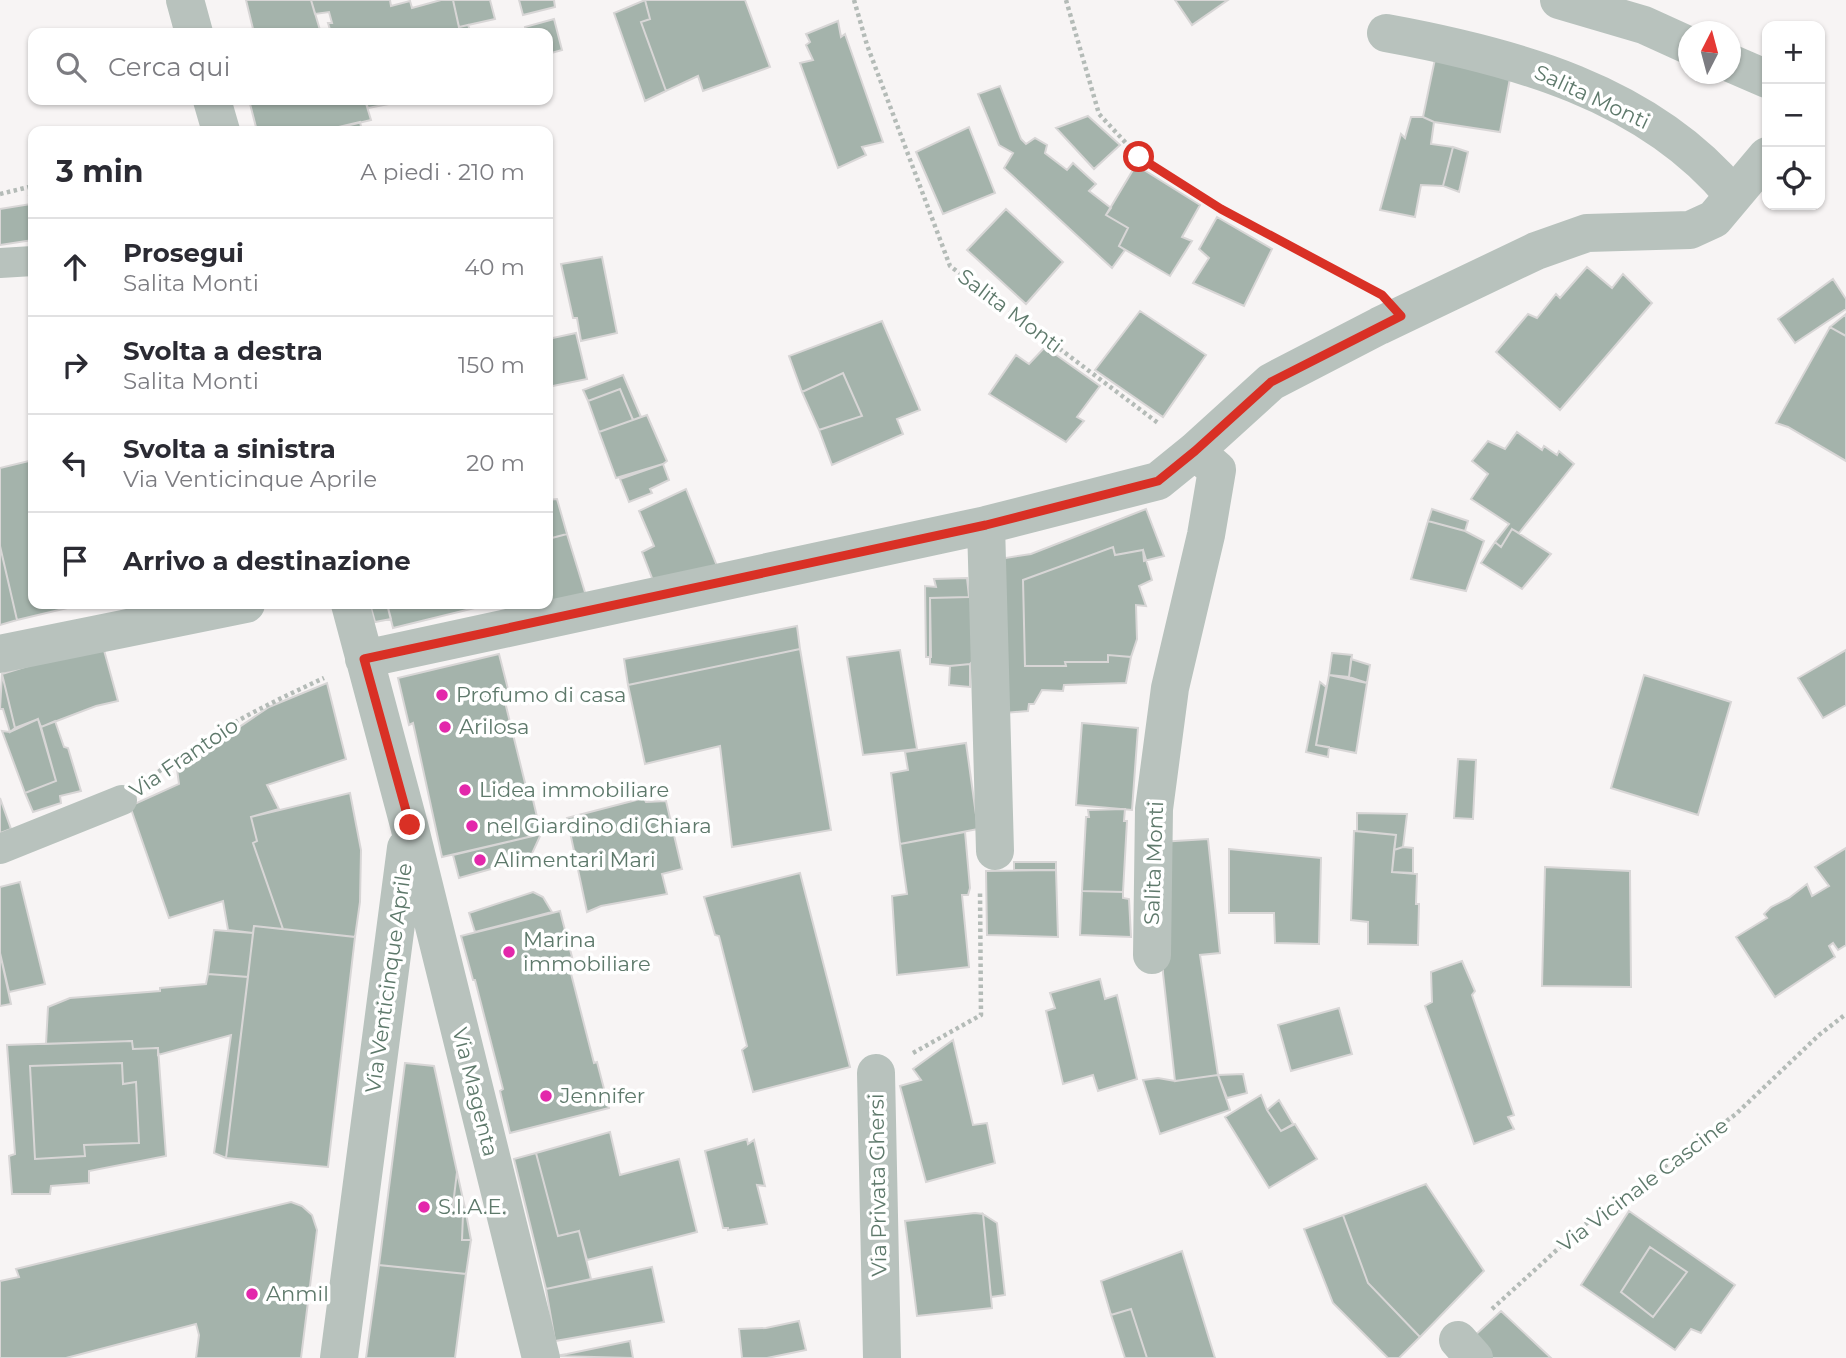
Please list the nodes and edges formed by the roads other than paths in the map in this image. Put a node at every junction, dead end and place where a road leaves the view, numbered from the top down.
1 (185, 0) edge
2 (1559, 0) edge
3 (193, 28) edge
4 (1386, 33) dead end
5 (1678, 40) edge
6 (1741, 67) edge
7 (1762, 77) edge
8 (213, 105) edge
9 (220, 126) edge
10 (1762, 162) edge
11 (1733, 195) junction
12 (28, 261) edge
13 (0, 263) edge
14 (1195, 451) junction
15 (986, 525) junction
16 (221, 609) edge
17 (351, 609) edge
18 (0, 654) edge
19 (364, 659) junction
20 (122, 800) road end
21 (410, 825) junction
22 (0, 849) edge
23 (988, 864) road end
24 (1152, 955) dead end
25 (876, 1073) road end
26 (339, 1358) edge
27 (541, 1358) edge
28 (882, 1358) edge

1 - 3 street
2 - 5 street
4 - 11 street, Salita Monti
6 - 7 street
8 - 9 street
10 - 11 street
11 - 14 street
12 - 13 lane
14 - 15 street
14 - 24 street, Salita Monti
15 - 19 street
15 - 23 street
16 - 18 street
17 - 19 street, Via Venticinque Aprile
19 - 21 street, Via Venticinque Aprile
20 - 22 lane, Via Frantoio
21 - 26 street, Via Venticinque Aprile
21 - 27 street, Via Magenta
25 - 28 street, Via Privata Ghersi

